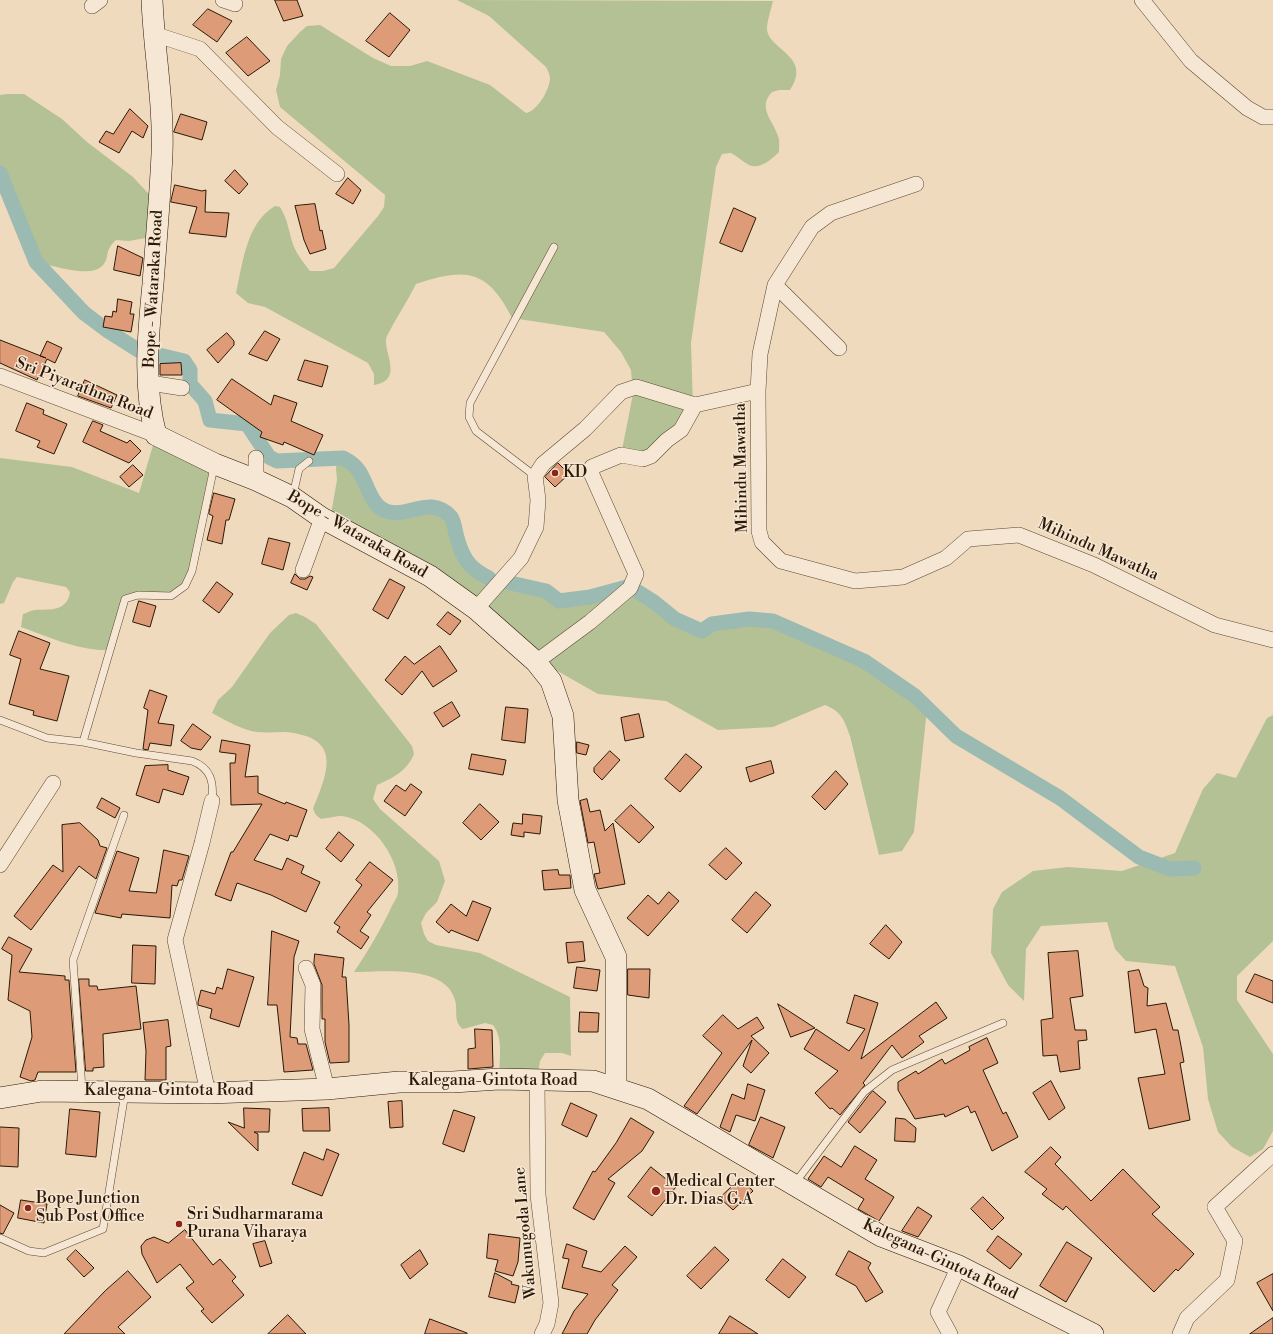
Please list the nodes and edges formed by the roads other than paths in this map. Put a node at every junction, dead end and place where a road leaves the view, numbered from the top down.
1 (152, 0) edge
2 (1142, 0) edge
3 (154, 34) junction
4 (1273, 117) edge
5 (337, 174) dead end
6 (916, 184) dead end
7 (554, 246) dead end
8 (775, 285) junction
9 (839, 348) dead end
10 (0, 376) edge
11 (150, 383) junction
12 (182, 388) dead end
13 (758, 391) junction
14 (695, 405) junction
15 (156, 435) junction
16 (256, 458) dead end
17 (309, 461) dead end
18 (215, 464) junction
19 (536, 476) junction
20 (256, 480) junction
21 (292, 497) junction
22 (322, 518) junction
23 (303, 570) dead end
24 (476, 609) junction
25 (1273, 640) edge
26 (536, 662) junction
27 (0, 720) edge
28 (83, 742) junction
29 (53, 783) dead end
30 (212, 801) joint
31 (124, 816) dead end
32 (0, 865) edge
33 (306, 968) dead end
34 (1003, 1023) dead end
35 (537, 1080) junction
36 (327, 1088) junction
37 (616, 1088) junction
38 (82, 1091) junction
39 (125, 1092) junction
40 (208, 1093) junction
41 (0, 1098) edge
42 (1273, 1154) edge
43 (794, 1185) junction
44 (0, 1238) edge
45 (959, 1266) junction
46 (542, 1334) edge
47 (950, 1334) edge
48 (1093, 1334) edge
49 (1180, 1334) edge

1 - 3 street, Bope - Wataraka Road
2 - 4 street
3 - 5 street
3 - 11 street, Bope - Wataraka Road
6 - 8 street, Mihindu Mawatha
7 - 19 lane
8 - 9 street
8 - 13 street, Mihindu Mawatha
10 - 15 street, Sri Piyarathna Road
11 - 12 street
11 - 15 street, Bope - Wataraka Road
13 - 14 street
13 - 25 street, Mihindu Mawatha
14 - 19 street
14 - 26 street
15 - 18 street, Bope - Wataraka Road
16 - 20 street
17 - 21 lane
18 - 20 street, Bope - Wataraka Road
18 - 28 lane
19 - 24 street
20 - 21 street, Bope - Wataraka Road
21 - 22 street, Bope - Wataraka Road
22 - 23 street
22 - 24 street, Bope - Wataraka Road
24 - 26 street, Bope - Wataraka Road
26 - 37 street, Bope - Wataraka Road
27 - 28 lane
28 - 30 lane
29 - 32 street
30 - 40 street
31 - 38 lane
33 - 36 street
34 - 43 lane
35 - 36 street, Kalegana-Gintota Road
35 - 37 street, Kalegana-Gintota Road
35 - 46 street, Wakunugoda Lane
36 - 40 street, Kalegana-Gintota Road
37 - 43 street, Kalegana-Gintota Road
38 - 39 street, Kalegana-Gintota Road
38 - 41 street, Kalegana-Gintota Road
39 - 40 street, Kalegana-Gintota Road
39 - 44 lane
42 - 49 street
43 - 45 street, Kalegana-Gintota Road
45 - 47 street
45 - 48 street, Kalegana-Gintota Road

